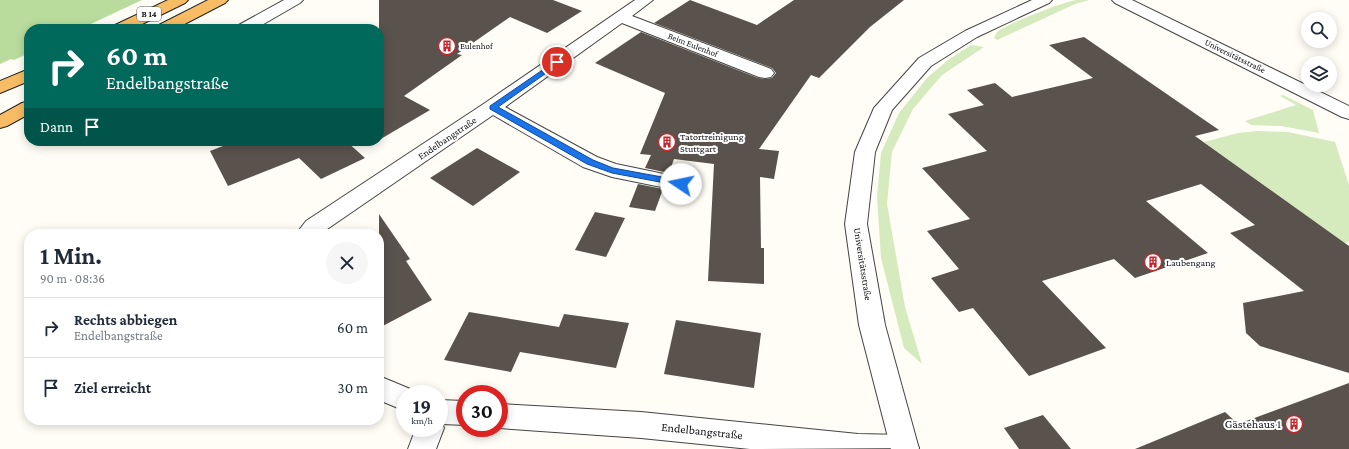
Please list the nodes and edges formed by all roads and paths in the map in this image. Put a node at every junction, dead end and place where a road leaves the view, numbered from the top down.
1 (180, 0) edge
2 (220, 0) edge
3 (236, 0) edge
4 (295, 0) edge
5 (645, 0) edge
6 (1044, 0) edge
7 (1120, 0) edge
8 (621, 17) junction
9 (130, 24) edge
10 (173, 24) edge
11 (188, 24) edge
12 (252, 24) edge
13 (765, 73) dead end
14 (24, 76) edge
15 (0, 88) edge
16 (24, 101) edge
17 (492, 107) junction
18 (24, 108) edge
19 (1349, 113) edge
20 (0, 119) edge
21 (681, 184) dead end
22 (312, 229) edge
23 (384, 390) edge
24 (396, 395) edge
25 (508, 417) edge
26 (427, 437) edge
27 (422, 449) edge
28 (905, 449) edge

1 - 9 highway, B 14
2 - 10 highway, B 14
3 - 11 highway
4 - 12 street
5 - 8 street, Endelbangstraße
6 - 28 street, Universitätsstraße
7 - 19 street, Universitätsstraße
8 - 13 street, Beim Eulenhof
8 - 17 street, Endelbangstraße
14 - 15 highway
16 - 20 highway
17 - 21 street
17 - 22 street, Endelbangstraße
18 - 20 highway
23 - 24 street
25 - 28 street, Endelbangstraße
26 - 27 street

